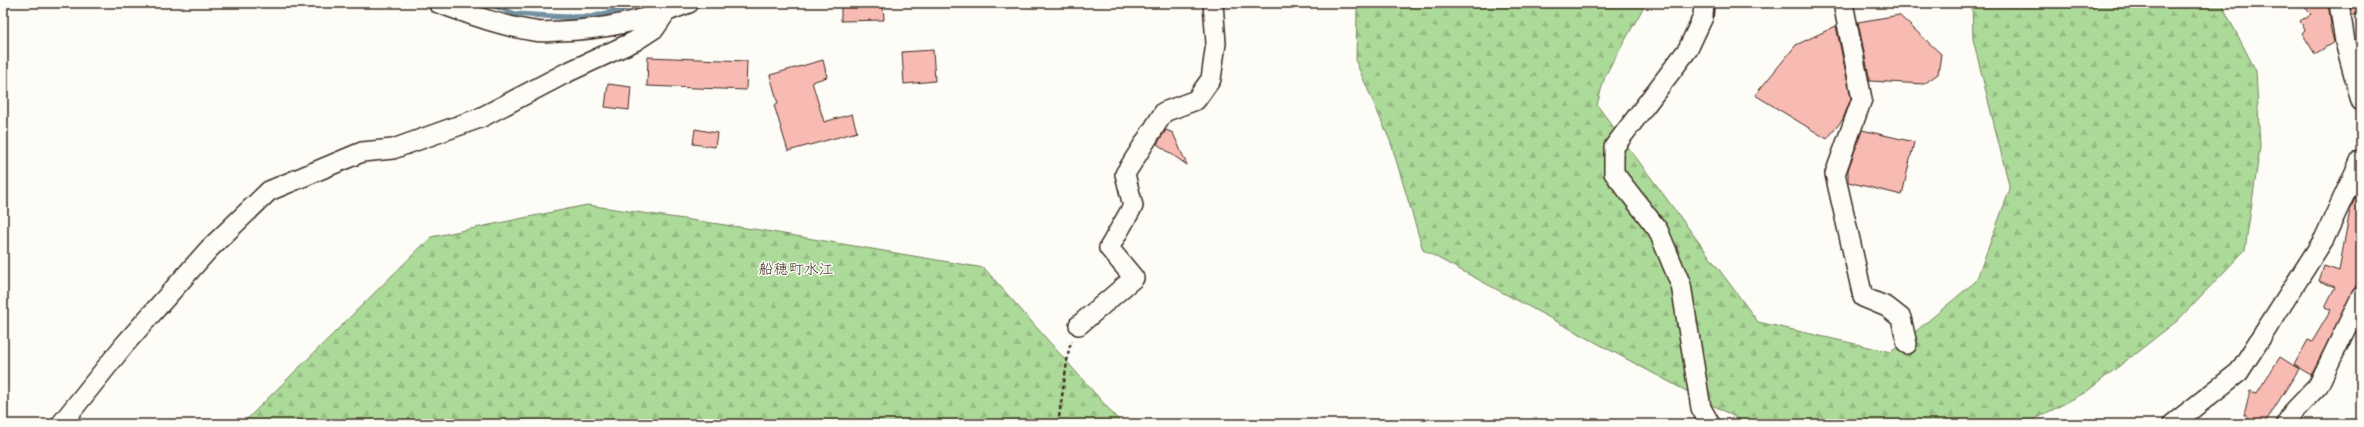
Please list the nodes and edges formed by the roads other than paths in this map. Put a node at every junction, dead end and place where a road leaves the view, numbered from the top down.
1 (438, 3) edge
2 (689, 3) edge
3 (1213, 3) edge
4 (1704, 3) edge
5 (1843, 3) edge
6 (2339, 3) edge
7 (666, 12) junction
8 (2361, 101) edge
9 (2361, 159) edge
10 (2361, 297) edge
11 (1079, 326) road end
12 (1908, 344) dead end
13 (61, 424) edge
14 (1710, 424) edge
15 (2173, 424) edge
16 (2286, 424) edge

1 - 7 street
2 - 7 street
3 - 11 street
4 - 14 street
5 - 12 street
6 - 8 street
7 - 13 street
9 - 15 street
10 - 16 street

